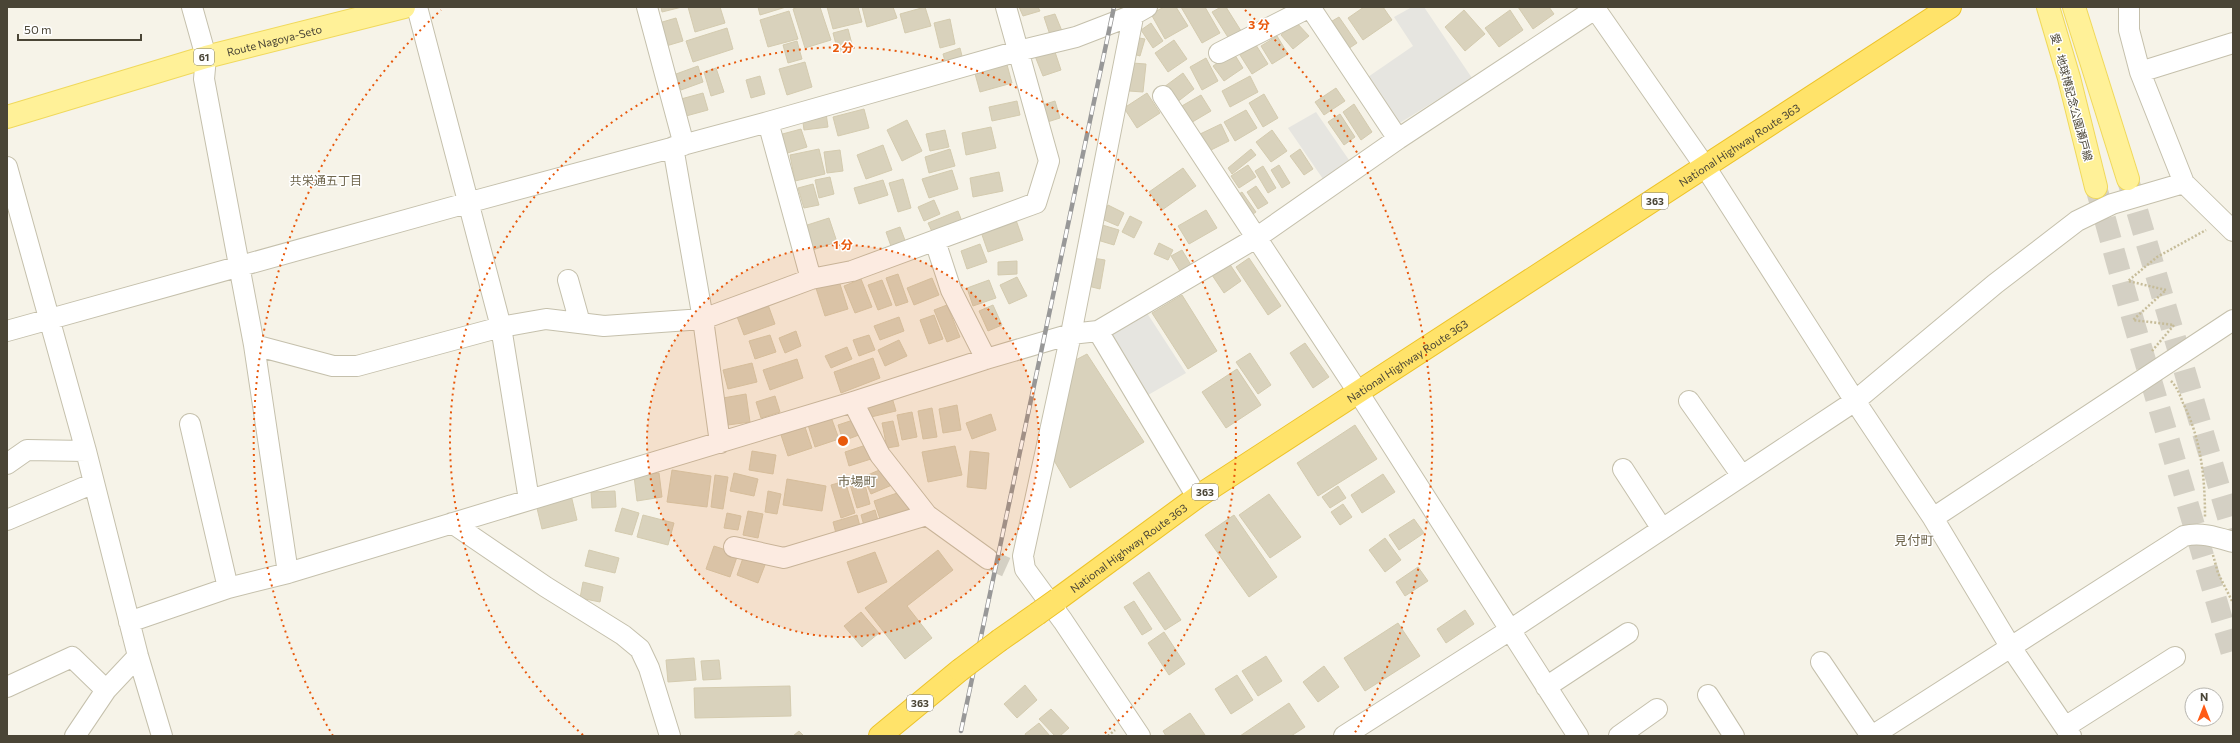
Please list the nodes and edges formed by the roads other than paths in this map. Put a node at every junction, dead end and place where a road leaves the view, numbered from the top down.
1 (192, 7) edge
2 (404, 7) edge
3 (417, 7) edge
4 (647, 7) edge
5 (1006, 7) edge
6 (1950, 7) edge
7 (2048, 7) edge
8 (2074, 7) edge
9 (2129, 7) edge
10 (1594, 8) edge
11 (1138, 10) edge
12 (2233, 43) edge
13 (1018, 51) junction
14 (1219, 53) dead end
15 (206, 57) junction
16 (2140, 72) junction
17 (1164, 96) dead end
18 (7, 117) edge
19 (768, 122) junction
20 (1398, 138) junction
21 (679, 146) junction
22 (7, 167) edge
23 (1706, 168) junction
24 (2128, 178) tunnel mouth
25 (2184, 183) junction
26 (2096, 187) tunnel mouth
27 (467, 203) junction
28 (2228, 226) edge
29 (1256, 238) junction
30 (935, 241) junction
31 (239, 266) junction
32 (811, 279) junction
33 (568, 280) dead end
34 (703, 319) junction
35 (48, 320) junction
36 (2233, 320) edge
37 (580, 323) junction
38 (501, 327) junction
39 (7, 331) edge
40 (1098, 331) junction
41 (1071, 334) junction
42 (254, 345) junction
43 (986, 359) junction
44 (1358, 392) junction
45 (1689, 401) dead end
46 (1855, 401) junction
47 (853, 402) junction
48 (190, 424) dead end
49 (720, 443) junction
50 (86, 451) junction
51 (7, 464) edge
52 (1623, 469) dead end
53 (1742, 476) junction
54 (94, 484) junction
55 (1197, 497) junction
56 (529, 500) junction
57 (927, 515) junction
58 (1933, 518) junction
59 (7, 520) edge
60 (452, 524) junction
61 (1662, 529) junction
62 (2233, 542) edge
63 (734, 547) dead end
64 (988, 559) tunnel mouth
65 (288, 573) junction
66 (228, 588) junction
67 (130, 622) junction
68 (1510, 630) junction
69 (1628, 634) dead end
70 (2010, 646) junction
71 (138, 656) junction
72 (2175, 657) dead end
73 (1821, 662) dead end
74 (7, 687) edge
75 (1546, 687) junction
76 (106, 690) junction
77 (1708, 695) dead end
78 (1658, 709) dead end
79 (2068, 731) edge
80 (76, 736) edge
81 (162, 736) edge
82 (670, 736) edge
83 (880, 736) edge
84 (1140, 736) edge
85 (1344, 736) edge
86 (1578, 736) edge
87 (1619, 736) edge
88 (1734, 736) edge
89 (1872, 736) edge

1 - 15 street
2 - 15 main road, Route Nagoya-Seto / 61
3 - 27 street
4 - 21 street
5 - 13 street
6 - 23 highway, National Highway Route 363 / 363
7 - 26 main road, 愛・地球博記念公園瀬戸線
8 - 24 main road
9 - 16 street
10 - 20 street
10 - 23 street
11 - 13 street
11 - 41 street
12 - 16 street
13 - 19 street
13 - 30 street
14 - 20 street
15 - 18 main road, Route Nagoya-Seto / 61
15 - 31 street
16 - 25 street
17 - 29 street
19 - 21 street
19 - 32 street
20 - 29 street
21 - 27 street
21 - 34 street
22 - 35 street
23 - 44 highway, National Highway Route 363 / 363
23 - 46 street
25 - 28 street
25 - 46 street
27 - 31 street
27 - 38 street
29 - 40 street
29 - 44 street
30 - 32 street
30 - 43 street
31 - 35 street
31 - 42 street
32 - 34 street
33 - 37 street
34 - 37 street
34 - 49 street
35 - 39 street
35 - 50 street
36 - 58 street
37 - 38 street
38 - 42 street
38 - 56 street
40 - 41 street
40 - 55 street
41 - 43 street
41 - 84 street
42 - 65 street
43 - 47 street
44 - 55 highway, National Highway Route 363 / 363
44 - 68 street
45 - 53 street
46 - 53 street
46 - 58 street
47 - 49 street
47 - 57 street
48 - 66 street
49 - 56 street
50 - 51 street
50 - 54 street
52 - 61 street
53 - 61 street
54 - 59 street
54 - 67 street
55 - 83 highway, National Highway Route 363 / 363, bridge
56 - 60 street
57 - 63 street
57 - 64 street
58 - 70 street
60 - 65 street
60 - 82 street
61 - 68 street
62 - 70 street
65 - 66 street
66 - 67 street
67 - 71 street
68 - 75 street
68 - 85 street
69 - 75 street
70 - 79 street
70 - 89 street
71 - 76 street
71 - 81 street
72 - 79 street
73 - 89 street
74 - 76 street
75 - 86 street
76 - 80 street
77 - 88 street
78 - 87 street

